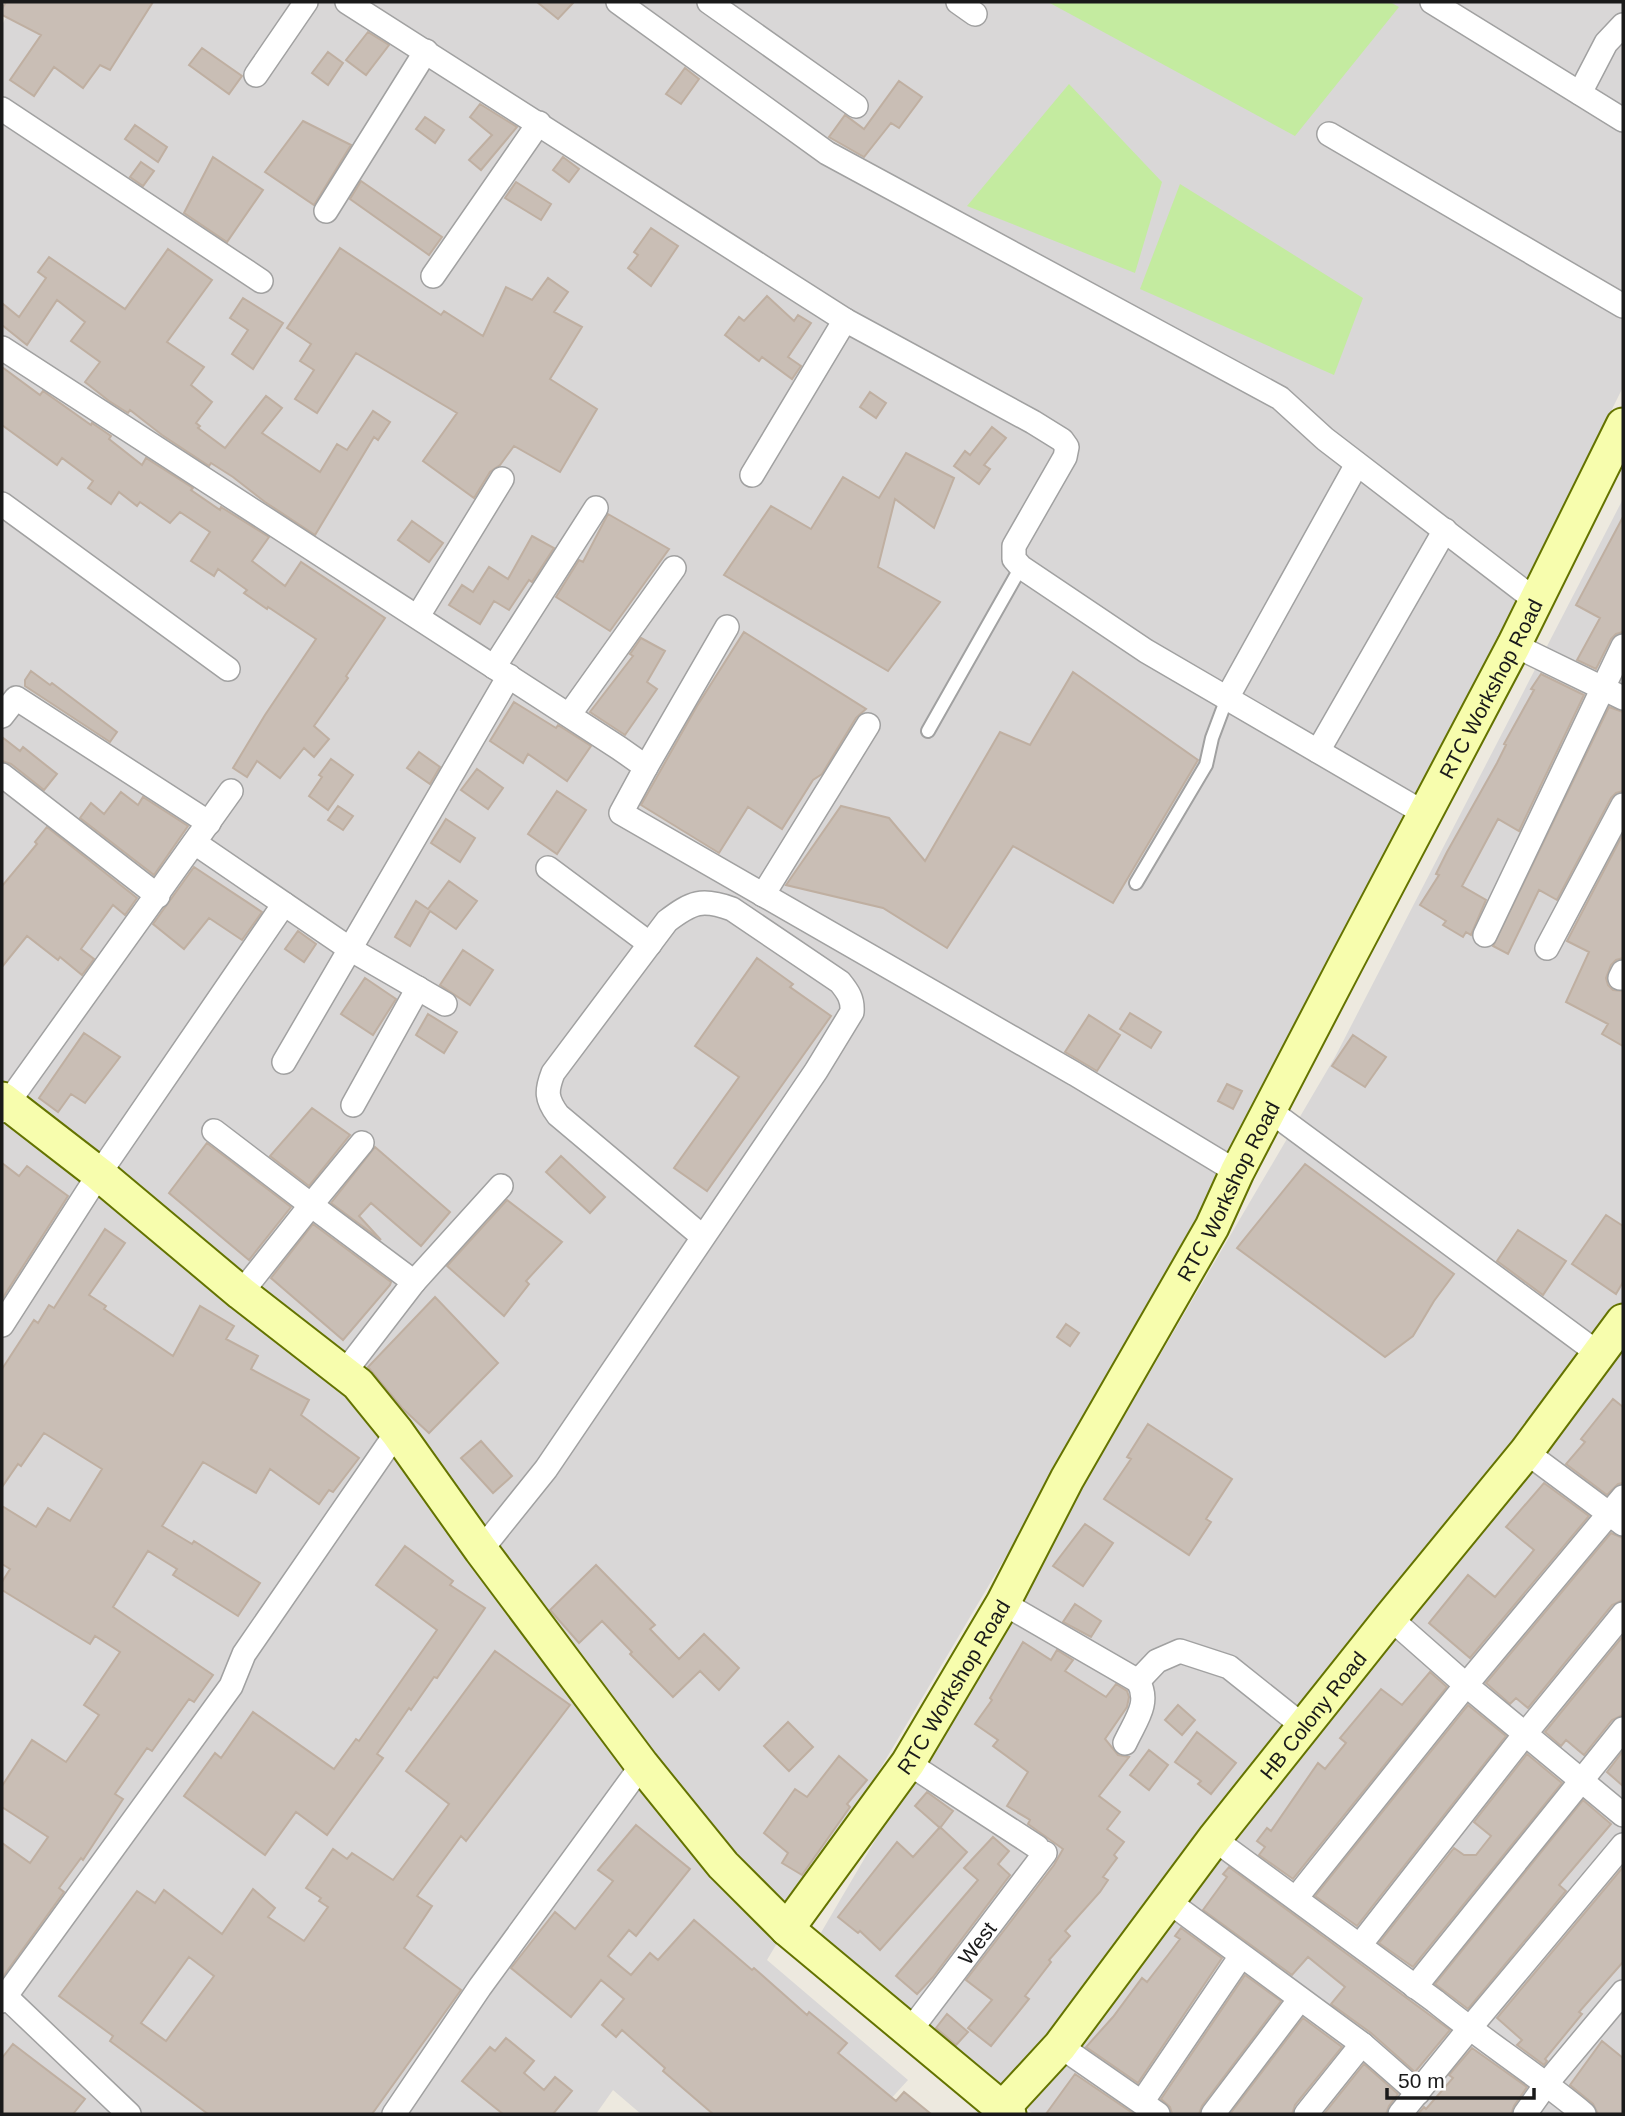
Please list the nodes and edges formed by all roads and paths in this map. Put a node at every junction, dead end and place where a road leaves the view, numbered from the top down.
1 (306, 2) edge
2 (347, 2) edge
3 (618, 2) edge
4 (709, 2) edge
5 (1432, 2) edge
6 (1623, 25) edge
7 (426, 51) junction
8 (256, 75) dead end
9 (1580, 93) junction
10 (856, 106) dead end
11 (2, 109) edge
12 (1623, 120) edge
13 (539, 123) junction
14 (1329, 134) dead end
15 (326, 211) dead end
16 (433, 276) dead end
17 (261, 281) dead end
18 (1623, 306) edge
19 (845, 320) junction
20 (2, 348) edge
21 (1623, 425) edge
22 (1357, 464) junction
23 (752, 475) dead end
24 (502, 479) dead end
25 (2, 504) edge
26 (596, 508) dead end
27 (1445, 530) junction
28 (1021, 567) junction
29 (674, 569) dead end
30 (1535, 600) junction
31 (418, 616) junction
32 (727, 627) dead end
33 (1514, 645) junction
34 (1623, 646) edge
35 (228, 669) dead end
36 (501, 671) junction
37 (1602, 687) junction
38 (1227, 698) junction
39 (1623, 698) edge
40 (569, 715) junction
41 (2, 716) edge
42 (868, 725) dead end
43 (928, 731) dead end
44 (1318, 751) junction
45 (646, 767) junction
46 (2, 775) edge
47 (231, 791) dead end
48 (1623, 805) edge
49 (1424, 813) junction
50 (209, 823) junction
51 (195, 843) junction
52 (548, 868) dead end
53 (1136, 884) dead end
54 (763, 895) junction
55 (158, 896) junction
56 (284, 904) junction
57 (1485, 936) dead end
58 (650, 944) junction
59 (350, 948) junction
60 (1547, 948) dead end
61 (418, 988) junction
62 (445, 1004) dead end
63 (284, 1062) dead end
64 (4, 1104) edge
65 (353, 1105) dead end
66 (1269, 1110) junction
67 (214, 1131) dead end
68 (362, 1143) dead end
69 (1237, 1171) junction
70 (99, 1174) junction
71 (501, 1186) dead end
72 (311, 1205) junction
73 (703, 1237) junction
74 (414, 1282) junction
75 (241, 1293) junction
76 (2, 1325) edge
77 (1613, 1344) edge
78 (344, 1373) junction
79 (397, 1433) junction
80 (1526, 1452) junction
81 (1619, 1511) edge
82 (481, 1550) junction
83 (1003, 1603) junction
84 (1623, 1614) edge
85 (1390, 1618) junction
86 (1138, 1681) junction
87 (1466, 1685) junction
88 (1303, 1726) junction
89 (1623, 1729) edge
90 (1525, 1734) junction
91 (1125, 1742) dead end
92 (908, 1763) junction
93 (642, 1765) junction
94 (1582, 1780) junction
95 (1623, 1815) edge
96 (1214, 1839) junction
97 (1623, 1845) edge
98 (1296, 1898) junction
99 (1168, 1901) junction
100 (787, 1929) junction
101 (1360, 1945) junction
102 (1241, 1955) junction
103 (1415, 1986) junction
104 (1623, 1992) edge
105 (3, 1997) edge
106 (1300, 1998) junction
107 (1469, 2029) junction
108 (909, 2032) junction
109 (1362, 2044) junction
110 (1060, 2046) junction
111 (1547, 2083) junction
112 (1418, 2093) junction
113 (1150, 2108) edge
114 (1003, 2112) edge
115 (129, 2114) edge
116 (394, 2114) edge
117 (1213, 2114) edge
118 (1306, 2114) edge
119 (1401, 2114) edge
120 (1525, 2114) edge
121 (1584, 2114) edge

1 - 8 street
2 - 7 street
3 - 22 street
4 - 10 street
5 - 9 street
6 - 9 street
7 - 13 street
7 - 15 street
9 - 12 street
11 - 17 street
13 - 16 street
13 - 19 street
14 - 18 street
19 - 23 street
19 - 28 street
20 - 31 street
21 - 30 street, RTC Workshop Road
22 - 27 street
22 - 38 street
24 - 31 street
25 - 35 street
26 - 36 street
27 - 30 street
27 - 44 street
28 - 38 street
28 - 43 lane
29 - 40 street
30 - 33 street, RTC Workshop Road
31 - 36 street
32 - 45 street
33 - 37 street
33 - 49 street, RTC Workshop Road
34 - 37 street
36 - 40 street
36 - 59 street
37 - 39 street
37 - 57 street
38 - 44 street
38 - 53 lane
40 - 45 street
41 - 50 street
42 - 54 street
44 - 49 street
45 - 54 street
46 - 55 street
47 - 50 street
48 - 60 street
49 - 66 street, RTC Workshop Road
50 - 51 street
51 - 55 street
51 - 56 street
52 - 58 street
54 - 69 street
55 - 64 street
56 - 59 street
56 - 70 street
58 - 73 street
58 - 73 street
59 - 61 street
59 - 63 street
61 - 62 street
61 - 65 street
64 - 70 street
66 - 69 street, RTC Workshop Road
66 - 77 street
67 - 72 street
68 - 72 street
69 - 83 street, RTC Workshop Road
70 - 75 street
70 - 76 street
71 - 74 street
72 - 74 street
72 - 75 street
73 - 82 street
74 - 78 street
75 - 78 street
77 - 80 street, HB Colony Road
78 - 79 street
79 - 82 street
79 - 105 street
80 - 81 street
80 - 85 street, HB Colony Road
81 - 87 street
82 - 93 street
83 - 86 street
83 - 92 street, RTC Workshop Road
84 - 90 street
85 - 87 street
85 - 88 street, HB Colony Road
86 - 88 street
86 - 91 street
87 - 90 street
87 - 98 street
88 - 96 street, HB Colony Road
89 - 94 street
90 - 94 street
90 - 101 street
92 - 100 street, RTC Workshop Road
92 - 108 street, West
93 - 100 street
93 - 116 street
94 - 95 street
94 - 103 street
96 - 98 street
96 - 99 street, HB Colony Road
97 - 107 street
98 - 101 street
99 - 102 street
99 - 110 street, HB Colony Road
100 - 108 street
101 - 103 street
102 - 106 street
102 - 113 street
103 - 107 street
104 - 111 street
105 - 115 street
106 - 109 street
106 - 117 street
107 - 111 street
107 - 112 street
108 - 114 street
109 - 112 street
109 - 118 street
110 - 113 street
110 - 114 street, HB Colony Road
111 - 120 street
111 - 121 street
112 - 119 street

